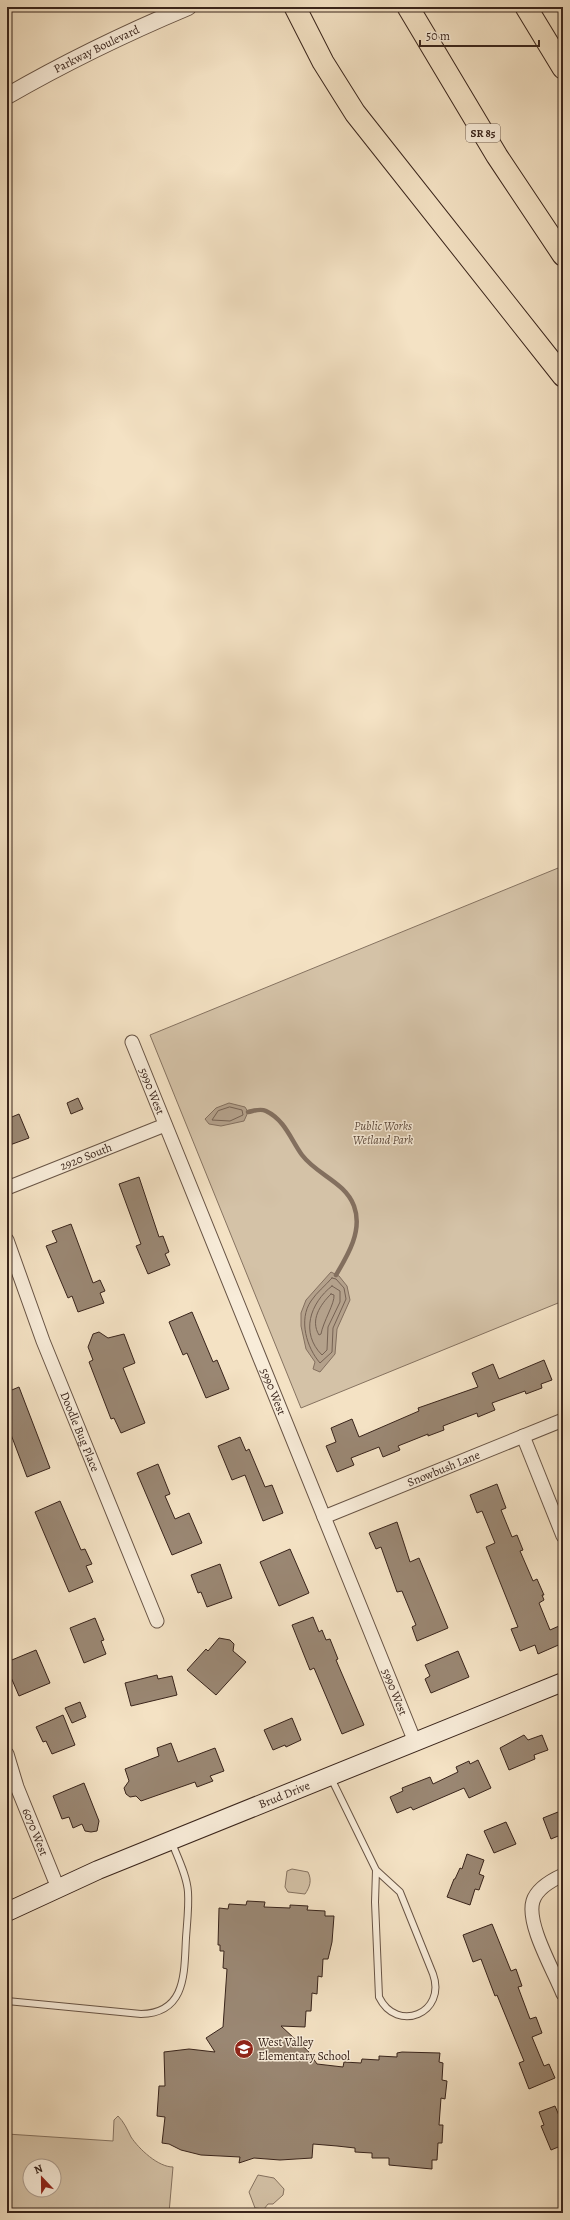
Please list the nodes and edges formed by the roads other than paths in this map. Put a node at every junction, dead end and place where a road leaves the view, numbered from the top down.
1 (188, 7) edge
2 (295, 7) edge
3 (408, 7) edge
4 (526, 7) edge
5 (563, 68) edge
6 (7, 96) edge
7 (563, 255) edge
8 (563, 376) edge
9 (132, 1042) dead end
10 (165, 1125) junction
11 (7, 1188) edge
12 (7, 1240) edge
13 (563, 1420) edge
14 (523, 1436) junction
15 (324, 1517) junction
16 (563, 1536) edge
17 (157, 1621) dead end
18 (563, 1682) edge
19 (415, 1742) junction
20 (7, 1754) edge
21 (330, 1776) junction
22 (171, 1841) junction
23 (376, 1870) junction
24 (563, 1875) edge
25 (58, 1888) junction
26 (7, 1912) edge
27 (563, 1994) edge
28 (7, 2001) edge

1 - 6 street, Parkway Boulevard
2 - 8 highway
3 - 7 highway, SR 85
4 - 5 highway
9 - 10 street, 5990 West
10 - 11 street, 2920 South
10 - 15 street, 5990 West
12 - 17 street, Doodle Bug Place
13 - 14 street, Snowbush Lane
14 - 15 street, Snowbush Lane
14 - 16 street
15 - 19 street, 5990 West
18 - 19 main road, Brud Drive
19 - 21 main road, Brud Drive
20 - 25 street, 6070 West
21 - 22 main road, Brud Drive
21 - 23 lane
22 - 25 main road, Brud Drive
22 - 28 lane
23 - 23 lane
24 - 27 street
25 - 26 main road, Brud Drive

